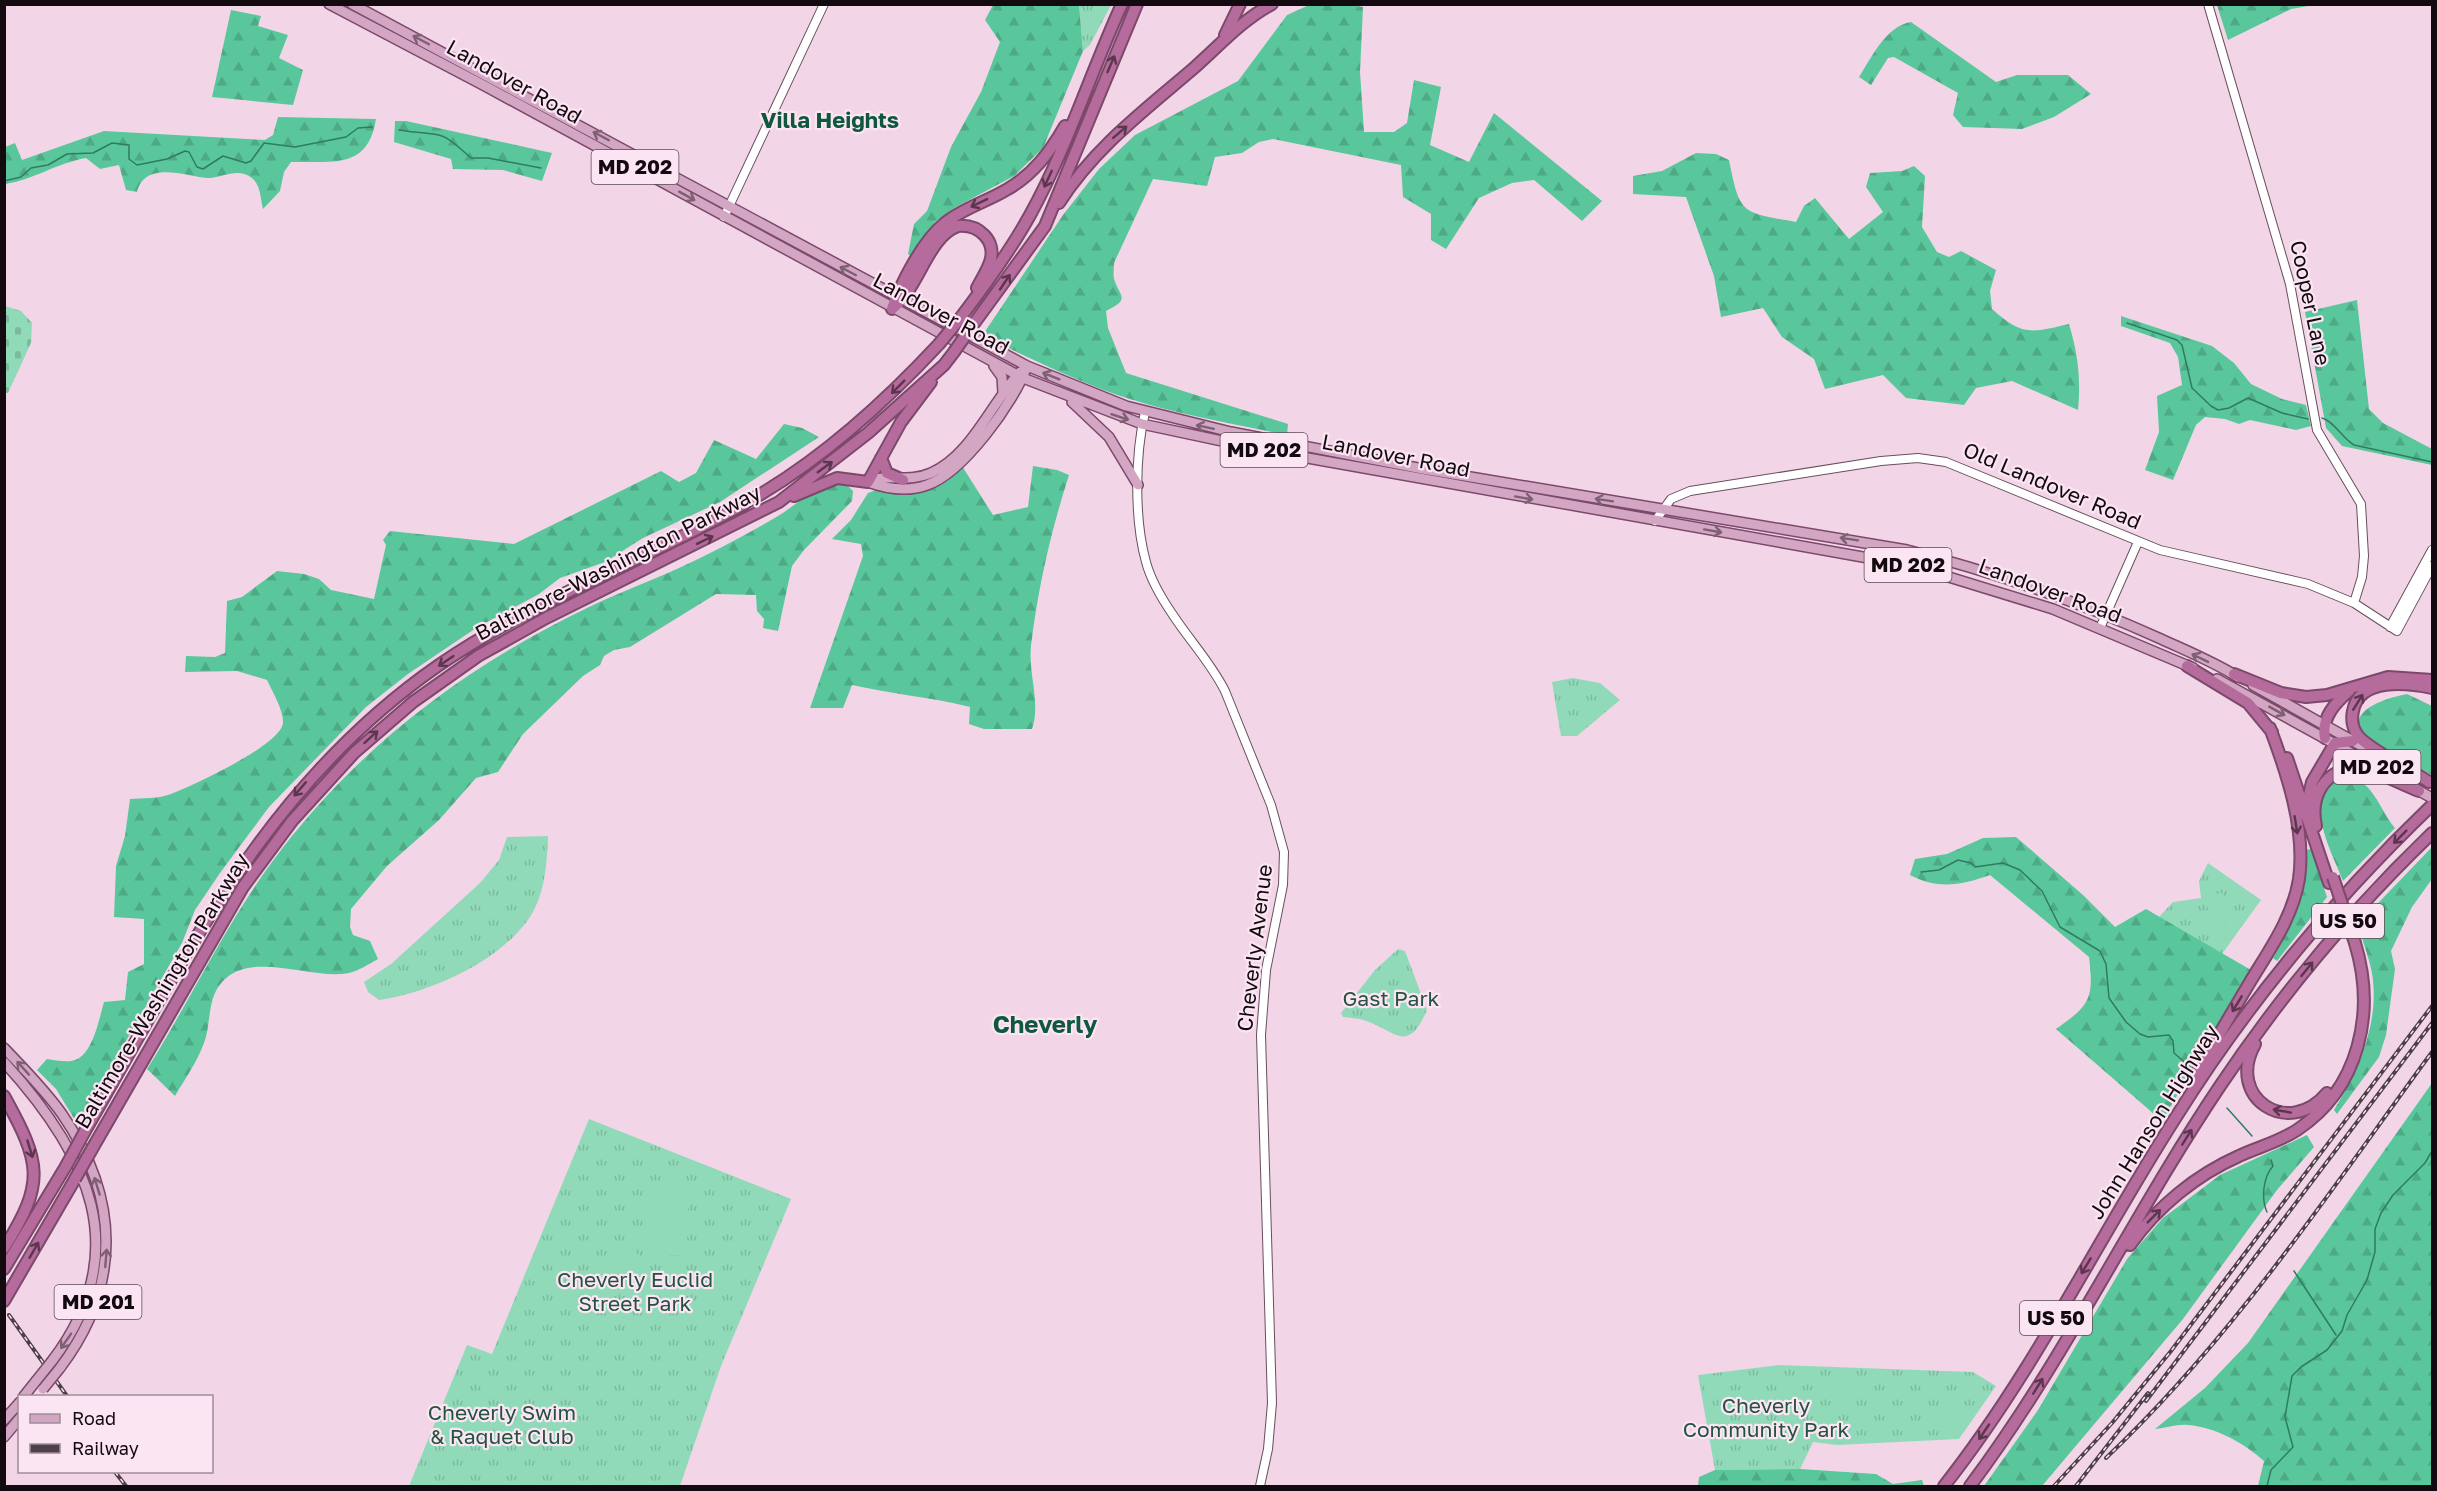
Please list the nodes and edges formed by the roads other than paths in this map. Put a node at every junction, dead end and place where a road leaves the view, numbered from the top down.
1 (329, 4) edge
2 (352, 4) edge
3 (824, 4) edge
4 (1122, 4) edge
5 (1137, 4) edge
6 (1240, 4) edge
7 (1272, 4) edge
8 (2208, 4) edge
9 (1217, 48) junction
10 (1087, 86) junction
11 (726, 212) junction
12 (1045, 226) junction
13 (900, 298) junction
14 (892, 309) junction
15 (961, 318) junction
16 (991, 363) junction
17 (944, 365) junction
18 (1027, 366) junction
19 (1020, 377) junction
20 (1002, 396) junction
21 (1065, 397) junction
22 (1145, 412) junction
23 (1142, 424) junction
24 (881, 458) junction
25 (903, 480) junction
26 (868, 482) junction
27 (1138, 485) junction
28 (779, 502) junction
29 (1662, 509) junction
30 (1655, 521) junction
31 (2138, 542) junction
32 (2433, 550) edge
33 (2433, 566) edge
34 (2354, 603) junction
35 (2106, 615) junction
36 (2100, 628) junction
37 (2393, 629) junction
38 (2187, 666) junction
39 (2234, 674) junction
40 (2433, 680) edge
41 (2356, 685) junction
42 (2433, 688) edge
43 (2324, 725) junction
44 (2270, 728) junction
45 (2330, 741) junction
46 (2353, 741) junction
47 (2431, 782) edge
48 (2419, 791) junction
49 (2433, 798) edge
50 (2432, 806) edge
51 (2306, 813) junction
52 (2433, 833) edge
53 (2331, 880) junction
54 (2352, 945) junction
55 (2270, 1015) junction
56 (4, 1048) edge
57 (4, 1062) edge
58 (4, 1096) edge
59 (2159, 1144) junction
60 (4, 1248) edge
61 (4, 1269) edge
62 (2092, 1296) junction
63 (4, 1301) edge
64 (40, 1393) edge
65 (25, 1395) edge
66 (18, 1404) edge
67 (4, 1420) edge
68 (18, 1421) edge
69 (4, 1437) edge
70 (1260, 1486) edge
71 (1944, 1486) edge
72 (1970, 1486) edge

1 -> 11 main road, Landover Road / MD 202
11 -> 2 main road, Landover Road / MD 202
3 - 11 street
4 - 10 highway, Baltimore-Washington Parkway
12 -> 5 highway, Baltimore-Washington Parkway
6 - 9 highway
7 - 9 highway
8 - 34 street, Cooper Lane
12 -> 9 highway
10 -> 13 highway
10 -> 15 highway, Baltimore-Washington Parkway
13 -> 11 main road, Landover Road / MD 202
11 - 14 main road, Landover Road / MD 202
17 -> 12 highway, Baltimore-Washington Parkway, bridge
13 - 14 highway
13 - 15 highway
13 - 18 main road, Landover Road / MD 202
14 - 16 main road, Landover Road / MD 202
15 -> 61 highway, Baltimore-Washington Parkway, bridge
16 - 19 main road, Landover Road / MD 202
16 - 20 main road
17 - 24 highway
28 -> 17 highway, Baltimore-Washington Parkway
18 - 19 main road
22 -> 18 main road, Landover Road / MD 202
19 - 20 main road
19 - 21 main road, Landover Road / MD 202
19 - 26 main road
20 - 25 main road
21 -> 23 main road, Landover Road / MD 202
21 - 27 main road
22 - 23 street, Cheverly Avenue
29 -> 22 main road, Landover Road / MD 202
23 - 27 street, Cheverly Avenue
23 -> 30 main road, Landover Road / MD 202
24 - 25 highway
24 - 26 highway
25 - 26 main road
26 - 28 highway
27 - 70 street, Cheverly Avenue
63 -> 28 highway, Baltimore-Washington Parkway, bridge
29 - 30 street, Old Landover Road
29 - 31 street, Old Landover Road
35 -> 29 main road, Landover Road / MD 202
30 -> 36 main road, Landover Road / MD 202
31 - 34 street, Old Landover Road
31 - 35 street
32 - 37 street
33 - 37 street
34 - 37 street, Old Landover Road
35 - 36 street
39 -> 35 main road, Landover Road / MD 202
36 - 38 main road, Landover Road / MD 202
38 - 44 highway
38 -> 45 main road, Landover Road / MD 202
39 - 41 highway
39 - 43 main road, Landover Road / MD 202
40 - 41 highway
41 - 43 highway
47 -> 42 highway
43 - 45 highway
43 - 46 main road, Landover Road / MD 202
44 - 51 highway
44 -> 59 highway
45 - 46 highway
45 - 48 main road, Landover Road / MD 202
45 - 51 highway
46 - 47 main road, Landover Road / MD 202
48 - 49 main road, Landover Road / MD 202
48 - 53 highway
50 -> 59 highway, John Hanson Highway / US 50
51 - 53 highway
55 -> 52 highway, John Hanson Highway / US 50
53 - 54 highway, bridge
54 -> 55 highway
62 -> 54 highway
62 -> 55 highway, John Hanson Highway / US 50
64 -> 56 main road, MD 201, bridge
57 -> 65 main road, MD 201, bridge
58 -> 60 highway
59 -> 71 highway, John Hanson Highway / US 50
72 -> 62 highway, John Hanson Highway / US 50
66 - 67 main road
68 - 69 main road

